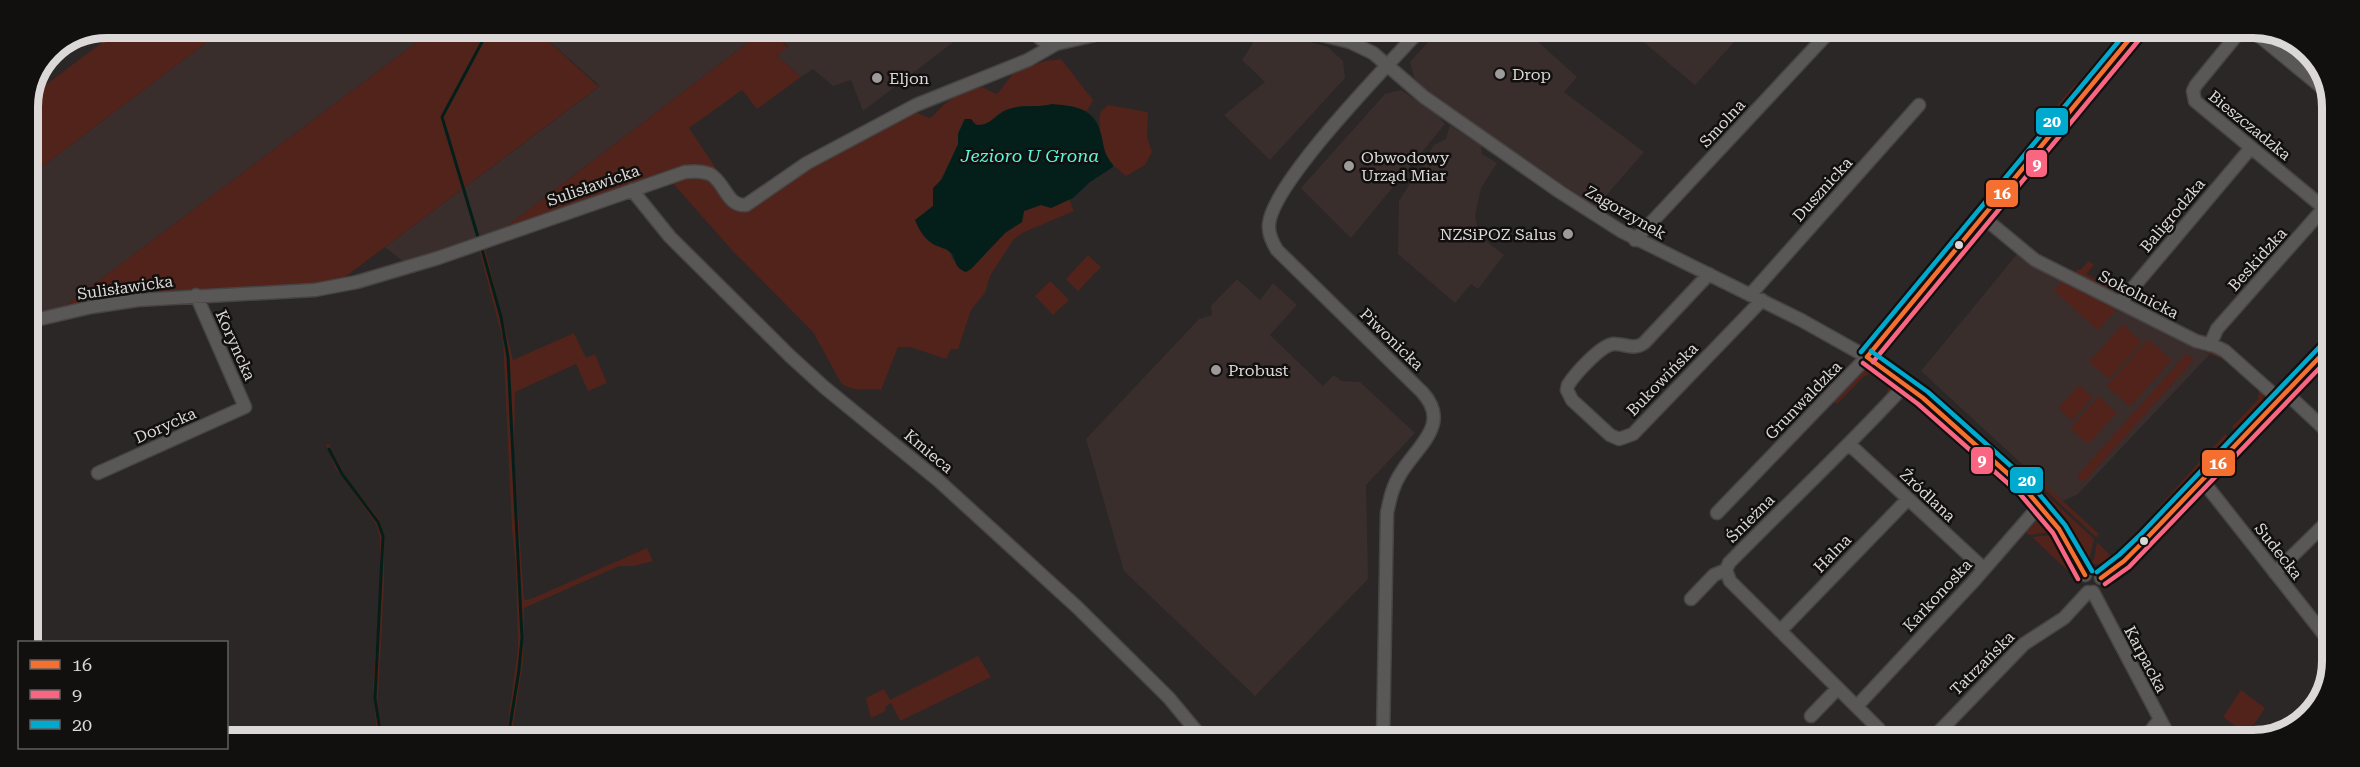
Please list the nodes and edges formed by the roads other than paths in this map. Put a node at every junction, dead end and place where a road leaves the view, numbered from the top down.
1 (1038, 37) edge
2 (1086, 37) edge
3 (1330, 37) edge
4 (1414, 37) edge
5 (1825, 37) edge
6 (2131, 37) edge
7 (2235, 37) edge
8 (2262, 38) edge
9 (1056, 44) junction
10 (1388, 65) junction
11 (2318, 83) edge
12 (1919, 105) dead end
13 (2250, 149) junction
14 (632, 190) junction
15 (2322, 200) edge
16 (2322, 211) edge
17 (1983, 217) junction
18 (1635, 240) junction
19 (1709, 274) junction
20 (196, 295) junction
21 (1756, 298) junction
22 (2120, 303) junction
23 (37, 320) edge
24 (2210, 345) junction
25 (2322, 355) edge
26 (1867, 357) junction
27 (1906, 384) junction
28 (2283, 397) junction
29 (245, 407) joint
30 (2322, 428) edge
31 (1850, 445) junction
32 (98, 473) dead end
33 (2202, 480) junction
34 (1908, 499) junction
35 (2040, 505) junction
36 (1717, 513) dead end
37 (2322, 527) edge
38 (1984, 569) junction
39 (1726, 570) junction
40 (2275, 573) junction
41 (2085, 575) junction
42 (2101, 578) junction
43 (2091, 592) junction
44 (1691, 599) dead end
45 (2322, 629) edge
46 (1780, 631) junction
47 (1838, 688) junction
48 (1857, 706) junction
49 (1811, 716) dead end
50 (2159, 720) junction
51 (1879, 729) dead end
52 (1195, 730) edge
53 (1383, 730) edge
54 (1941, 730) edge
55 (2152, 730) edge
56 (2165, 730) edge

1 - 9 street
2 - 9 street, Sulisławicka
3 - 10 street
4 - 10 street, Piwonicka
5 - 18 street, Smolna
6 - 17 street, Grunwaldzka
7 - 13 street, Bieszczadzka
8 - 11 street
9 - 14 street, Sulisławicka
10 - 18 street, Zagorzynek
10 - 53 street, Piwonicka
12 - 21 street, Dusznicka
13 - 15 street, Bieszczadzka
13 - 22 street, Baligrodzka
14 - 20 street, Sulisławicka
14 - 52 street, Kmieca
16 - 24 street, Beskidzka
17 - 22 street, Sokolnicka
17 - 26 street, Grunwaldzka
18 - 19 street, Zagorzynek
19 - 21 street, Zagorzynek
19 - 21 street, Bukowińska
20 - 23 street, Sulisławicka
20 - 29 street, Koryncka
21 - 26 street, Zagorzynek
22 - 24 street, Sokolnicka
24 - 28 street, Sokolnicka
25 - 28 street
26 - 27 street
26 - 36 street, Grunwaldzka
27 - 31 street, Śnieżna
27 - 35 street
28 - 30 street, Sokolnicka
28 - 33 street
29 - 32 street, Dorycka
31 - 34 street, Źródlana
31 - 39 street, Śnieżna
33 - 40 street, Sudecka
33 - 42 street
34 - 38 street, Źródlana
34 - 46 street, Halna
35 - 38 street, Karkonoska
35 - 41 street
37 - 40 street
38 - 48 street, Karkonoska
39 - 44 street, Śnieżna
39 - 46 street
40 - 45 street, Sudecka
41 - 42 street
41 - 43 street
42 - 43 street
43 - 50 street, Karpacka
43 - 54 street, Tatrzańska
46 - 47 street
47 - 48 street
47 - 49 street
48 - 51 street
50 - 55 street
50 - 56 street, Karpacka

